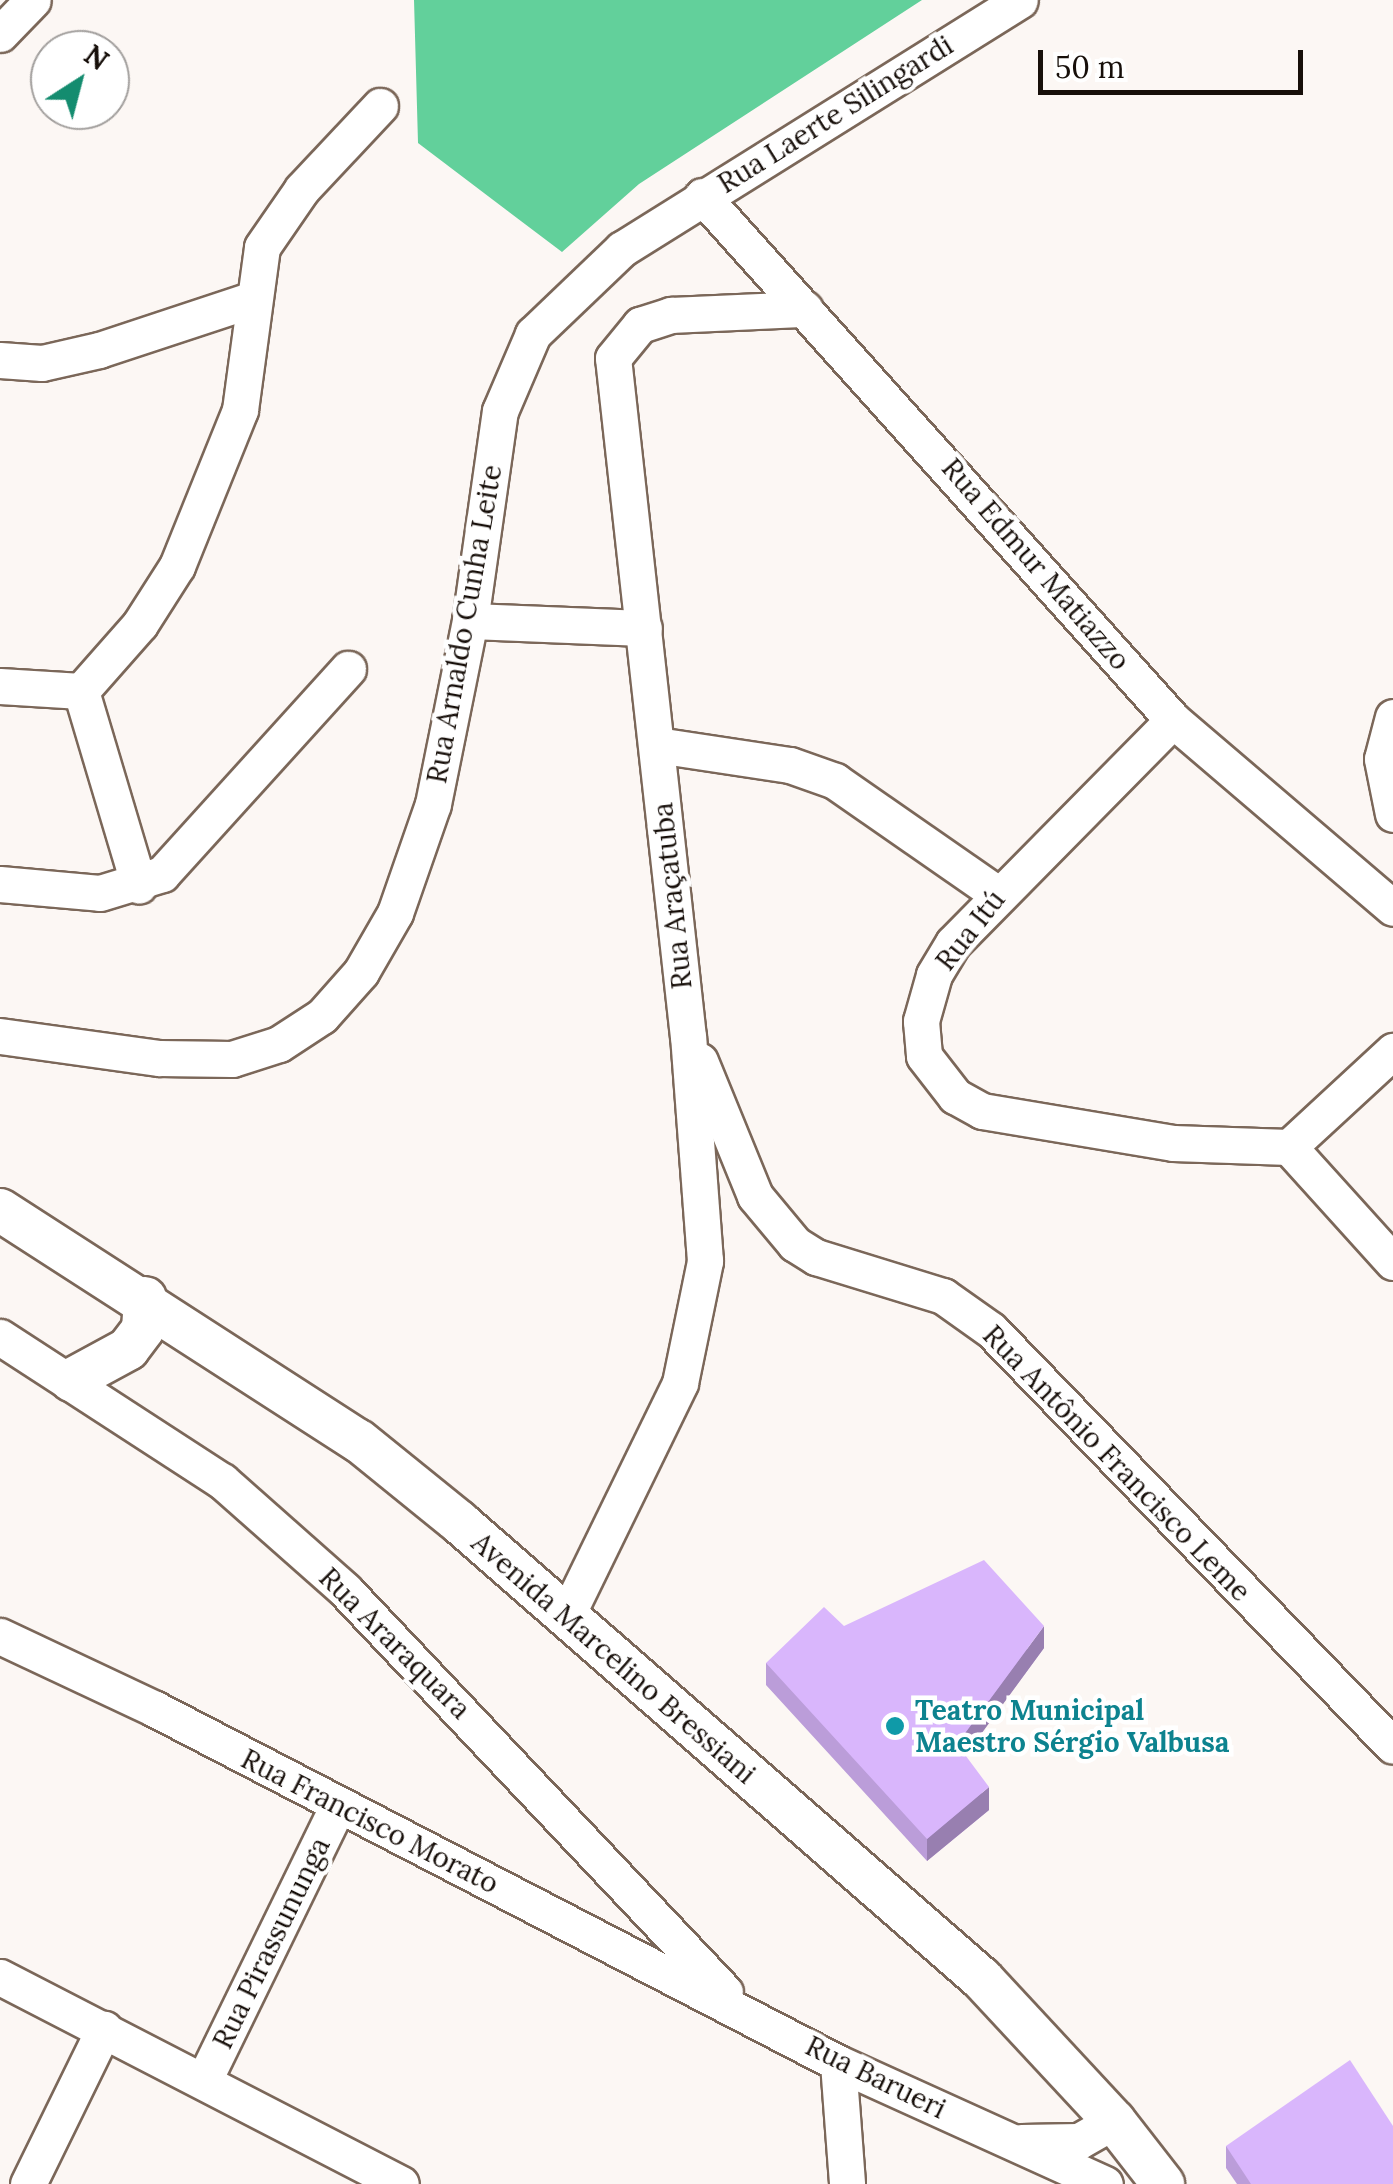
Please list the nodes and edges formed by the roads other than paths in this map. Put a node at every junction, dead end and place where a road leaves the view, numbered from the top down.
1 (33, 0) edge
2 (1020, 0) edge
3 (0, 34) edge
4 (380, 106) dead end
5 (702, 196) junction
6 (250, 300) junction
7 (805, 308) junction
8 (0, 360) edge
9 (470, 621) junction
10 (644, 628) junction
11 (348, 669) dead end
12 (0, 686) edge
13 (82, 690) junction
14 (1393, 717) edge
15 (1174, 720) junction
16 (657, 745) junction
17 (1393, 814) edge
18 (0, 884) edge
19 (139, 886) junction
20 (996, 893) junction
21 (1393, 908) edge
22 (0, 1036) edge
23 (688, 1037) junction
24 (1393, 1052) edge
25 (1289, 1147) junction
26 (0, 1210) edge
27 (1393, 1262) edge
28 (145, 1298) junction
29 (0, 1337) edge
30 (71, 1380) junction
31 (566, 1617) junction
32 (0, 1636) edge
33 (1393, 1746) edge
34 (336, 1807) junction
35 (0, 1977) edge
36 (739, 2007) junction
37 (104, 2029) junction
38 (838, 2063) junction
39 (205, 2078) junction
40 (1114, 2121) junction
41 (1015, 2142) junction
42 (28, 2184) edge
43 (401, 2184) edge
44 (847, 2184) edge
45 (1105, 2184) edge
46 (1162, 2184) edge

1 - 3 street
2 - 5 street, Rua Laerte Silingardi
4 - 6 street
5 - 7 street, Rua Edmur Matiazzo
5 - 9 street, Rua Arnaldo Cunha Leite
6 - 8 street
6 - 13 street
7 - 10 street, Rua Araçatuba
7 - 15 street, Rua Edmur Matiazzo
9 - 10 street
9 - 22 street, Rua Arnaldo Cunha Leite
10 - 16 street, Rua Araçatuba
11 - 19 street
12 - 13 street
13 - 19 street
14 - 17 street
15 - 20 street, Rua Itú
15 - 21 street, Rua Edmur Matiazzo
16 - 20 street
16 - 23 street, Rua Araçatuba
18 - 19 street
20 - 25 street, Rua Itú
23 - 31 street, Rua Araçatuba
23 - 33 street, Rua Antônio Francisco Leme
24 - 25 street
25 - 27 street
26 - 28 street, Avenida Marcelino Bressiani
28 - 30 street
28 - 31 street, Avenida Marcelino Bressiani
29 - 30 street, Rua Araraquara
30 - 36 street, Rua Araraquara
31 - 40 street, Avenida Marcelino Bressiani
32 - 34 street, Rua Francisco Morato
34 - 36 street, Rua Francisco Morato
34 - 39 street, Rua Pirassununga
35 - 37 street
36 - 38 street, Rua Barueri
37 - 39 street
37 - 42 street
38 - 41 street, Rua Barueri
38 - 44 street
39 - 43 street
40 - 41 street, Rua Barueri
40 - 46 street, Avenida Marcelino Bressiani
41 - 45 street, Rua Barueri

